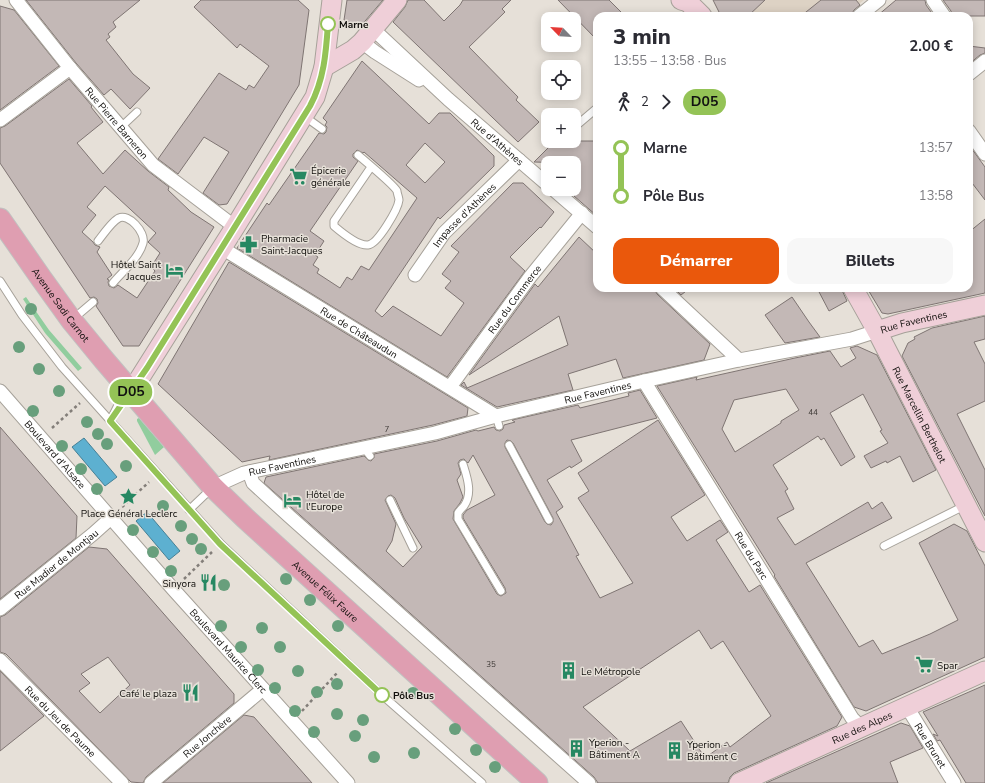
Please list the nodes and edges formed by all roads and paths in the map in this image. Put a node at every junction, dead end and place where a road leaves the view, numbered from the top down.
1 (16, 0) edge
2 (332, 0) edge
3 (397, 0) edge
4 (880, 0) edge
5 (933, 0) edge
6 (864, 12) edge
7 (941, 12) edge
8 (368, 36) junction
9 (985, 61) edge
10 (324, 67) junction
11 (70, 68) junction
12 (973, 71) edge
13 (303, 109) junction
14 (593, 111) edge
15 (137, 112) dead end
16 (0, 120) edge
17 (581, 122) edge
18 (121, 127) junction
19 (322, 129) dead end
20 (973, 137) edge
21 (358, 154) dead end
22 (985, 154) edge
23 (519, 160) junction
24 (371, 167) junction
25 (541, 179) edge
26 (254, 182) dead end
27 (561, 196) edge
28 (582, 213) junction
29 (0, 219) edge
30 (231, 223) junction
31 (593, 223) edge
32 (98, 241) dead end
33 (222, 248) junction
34 (415, 275) dead end
35 (0, 281) edge
36 (113, 283) dead end
37 (666, 292) edge
38 (855, 292) edge
39 (181, 299) dead end
40 (93, 302) dead end
41 (985, 305) edge
42 (72, 321) junction
43 (877, 331) junction
44 (739, 360) junction
45 (644, 381) junction
46 (450, 387) junction
47 (129, 390) junction
48 (0, 391) edge
49 (81, 402) dead end
50 (110, 421) junction
51 (498, 421) junction
52 (41, 437) junction
53 (509, 445) dead end
54 (463, 464) dead end
55 (249, 472) junction
56 (150, 482) dead end
57 (213, 487) junction
58 (390, 500) dead end
59 (966, 505) junction
60 (189, 510) junction
61 (112, 517) junction
62 (549, 520) dead end
63 (985, 542) edge
64 (884, 546) dead end
65 (413, 548) dead end
66 (213, 552) dead end
67 (173, 589) junction
68 (501, 591) dead end
69 (0, 609) edge
70 (0, 660) edge
71 (985, 671) edge
72 (337, 673) dead end
73 (263, 689) junction
74 (907, 707) junction
75 (292, 721) junction
76 (862, 728) junction
77 (122, 783) edge
78 (151, 783) edge
79 (348, 783) edge
80 (482, 783) edge
81 (537, 783) edge
82 (589, 783) edge
83 (739, 783) edge
84 (954, 783) edge

1 - 11 street, Rue Pierre Barneron
2 - 10 main road
3 - 8 main road
4 - 6 street
5 - 7 street
8 - 10 main road
8 - 23 street, Rue d'Athènes
9 - 12 street
10 - 13 main road
11 - 16 street
11 - 18 street, Rue Pierre Barneron
13 - 19 lane
13 - 26 lane
13 - 30 main road
14 - 17 lane
15 - 18 lane
18 - 30 street, Rue Pierre Barneron
20 - 22 street
21 - 24 lane
23 - 25 street, Rue d'Athènes
23 - 34 street, Impasse d'Athènes
24 - 24 lane
27 - 28 street
28 - 31 street
28 - 46 street, Rue du Commerce
29 - 42 main road, Avenue Sadi Carnot
30 - 33 main road
32 - 36 lane
33 - 46 street, Rue de Châteaudun
33 - 47 main road
35 - 50 lane
37 - 44 street
38 - 43 main road, Rue Marcellin Berthelot
39 - 47 lane
40 - 42 lane
41 - 43 main road, Rue Faventines
42 - 47 main road, Avenue Sadi Carnot
43 - 44 street, Rue Faventines
43 - 59 main road, Rue Marcellin Berthelot
44 - 45 street, Rue Faventines
45 - 51 street, Rue Faventines
45 - 76 street, Rue du Parc
46 - 51 street, Rue de Châteaudun
47 - 50 lane
47 - 57 main road, Avenue Félix Faure
48 - 52 street, Boulevard d'Alsace
49 - 52 path
50 - 60 lane
51 - 55 street, Rue Faventines
52 - 61 street, Boulevard d'Alsace
53 - 62 lane
54 - 68 lane
55 - 57 street, Rue Faventines
55 - 82 street
56 - 61 path
57 - 60 lane
57 - 81 main road, Avenue Félix Faure
58 - 65 lane
59 - 63 main road, Rue Marcellin Berthelot
59 - 64 lane
60 - 80 lane
61 - 67 street, Boulevard Maurice Clerc
61 - 69 street, Rue Madier de Montjau
66 - 67 path
67 - 73 street, Boulevard Maurice Clerc
70 - 77 street, Rue du Jeu de Paume
71 - 74 main road, Rue des Alpes
72 - 75 path
73 - 75 street, Boulevard Maurice Clerc
73 - 78 street, Rue Jonchère
74 - 76 main road, Rue des Alpes
74 - 84 street, Rue Brunet
75 - 79 street, Boulevard Maurice Clerc
76 - 83 main road, Rue des Alpes

